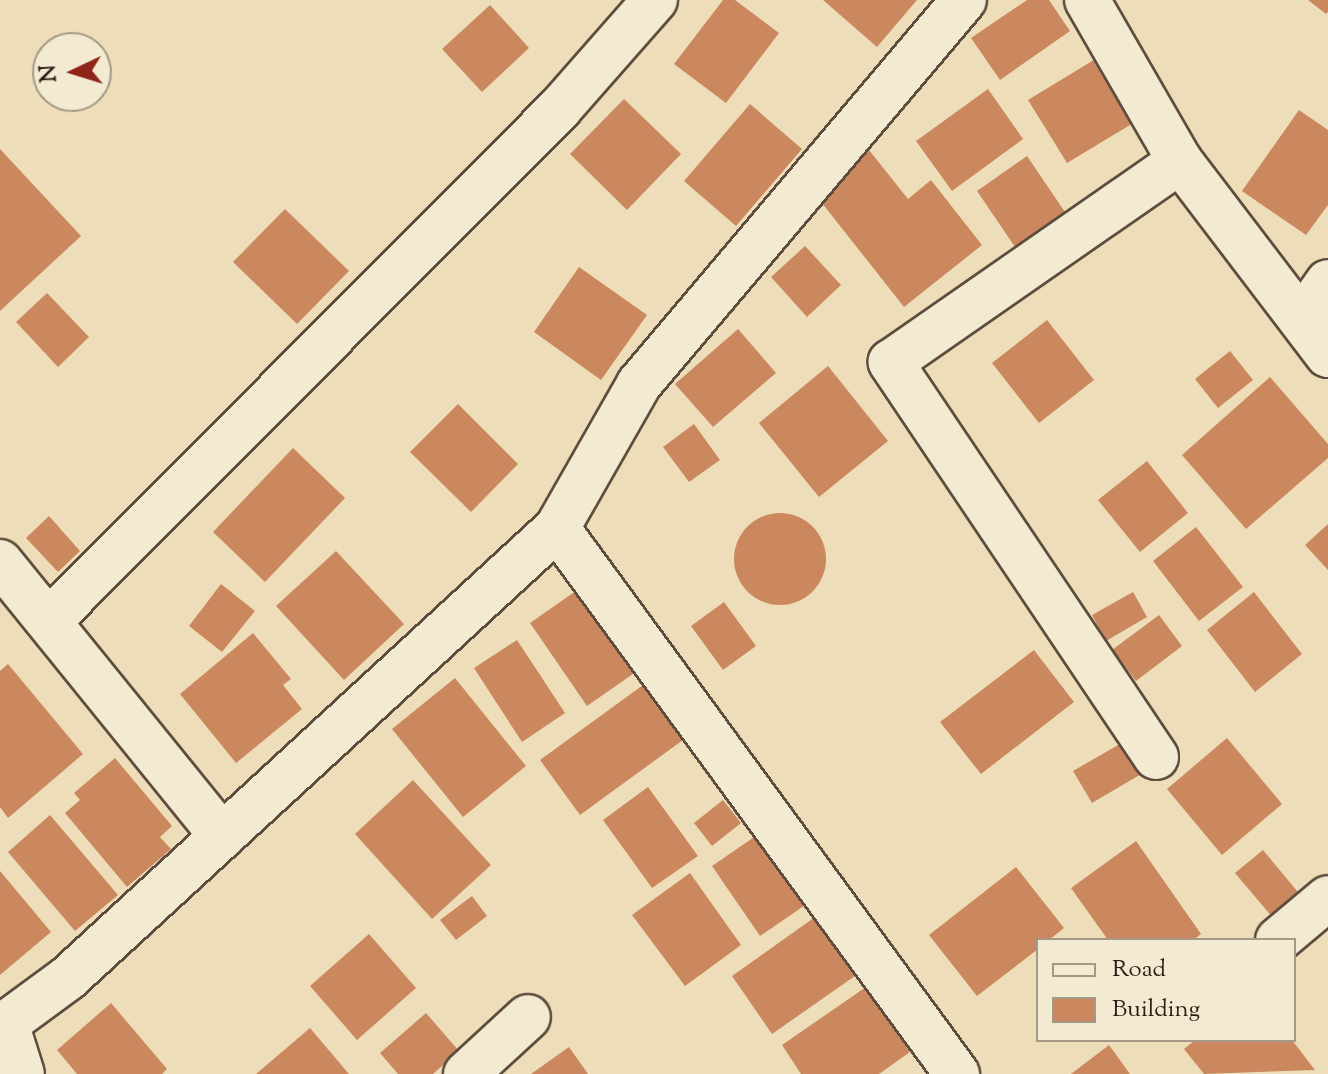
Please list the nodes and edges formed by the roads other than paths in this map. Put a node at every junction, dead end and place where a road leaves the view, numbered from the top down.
1 (655, 0) edge
2 (964, 0) edge
3 (1087, 0) edge
4 (1180, 161) junction
5 (1328, 282) edge
6 (1302, 319) junction
7 (1328, 355) edge
8 (557, 528) junction
9 (0, 562) edge
10 (51, 619) junction
11 (1156, 757) dead end
12 (222, 836) junction
13 (1328, 898) edge
14 (1280, 938) edge
15 (528, 1017) dead end
16 (3, 1026) edge
17 (22, 1074) edge
18 (466, 1074) edge
19 (957, 1074) edge

1 - 10 street
2 - 8 street
3 - 4 street
4 - 6 street
4 - 11 street
5 - 6 street
6 - 7 street
8 - 12 street
8 - 19 street
9 - 10 street
10 - 12 street
12 - 16 street
13 - 14 street
15 - 18 street
16 - 17 street

